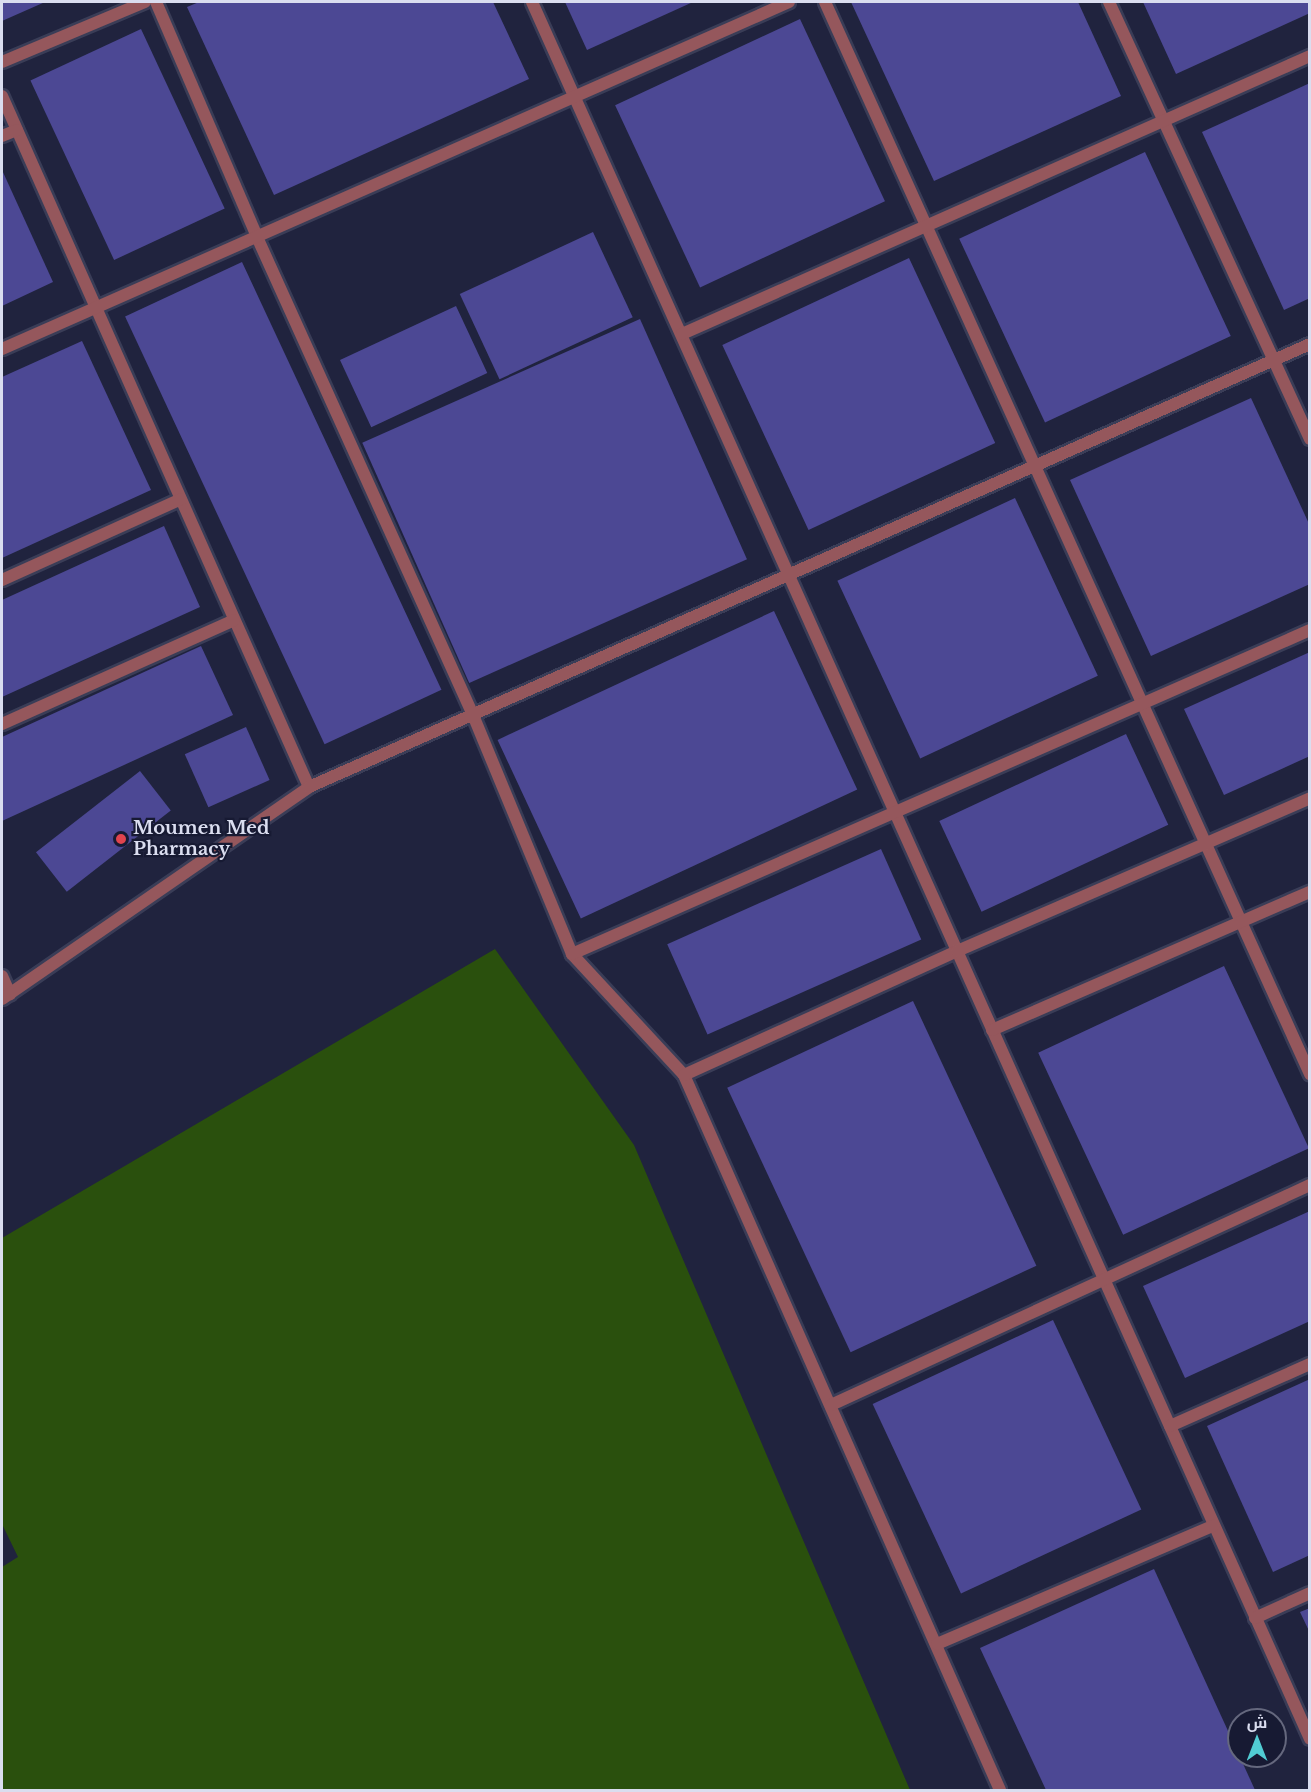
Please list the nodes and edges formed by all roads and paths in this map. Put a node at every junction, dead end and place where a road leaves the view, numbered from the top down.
1 (146, 2) edge
2 (156, 2) edge
3 (532, 2) edge
4 (789, 2) edge
5 (825, 2) edge
6 (1109, 2) edge
7 (1310, 56) edge
8 (2, 62) edge
9 (2, 96) edge
10 (576, 96) junction
11 (1163, 121) junction
12 (17, 130) junction
13 (2, 136) edge
14 (927, 226) junction
15 (257, 237) junction
16 (95, 306) junction
17 (682, 334) junction
18 (1310, 344) edge
19 (2, 349) edge
20 (1274, 360) junction
21 (1310, 439) edge
22 (1034, 467) junction
23 (181, 499) junction
24 (789, 577) junction
25 (2, 580) edge
26 (234, 620) junction
27 (1310, 630) edge
28 (1145, 705) junction
29 (473, 715) junction
30 (2, 724) edge
31 (309, 788) junction
32 (1310, 798) edge
33 (896, 815) junction
34 (1205, 843) junction
35 (1310, 892) edge
36 (1239, 919) junction
37 (957, 951) junction
38 (572, 954) junction
39 (2, 976) edge
40 (6, 996) edge
41 (992, 1030) junction
42 (1310, 1074) edge
43 (684, 1075) junction
44 (1310, 1185) edge
45 (1104, 1279) junction
46 (1310, 1364) edge
47 (831, 1405) junction
48 (1170, 1426) junction
49 (1214, 1525) junction
50 (1310, 1593) edge
51 (1255, 1618) junction
52 (937, 1644) junction
53 (1310, 1739) edge
54 (1000, 1791) edge

1 - 8 street
2 - 15 street
3 - 10 street
4 - 10 street
5 - 14 street
6 - 11 street
7 - 11 street
9 - 12 street
10 - 15 street
10 - 17 street
11 - 14 street
11 - 20 street
12 - 13 street
12 - 16 street
14 - 17 street
14 - 22 street
15 - 16 street
15 - 29 street
16 - 19 street
16 - 23 street
17 - 24 street
18 - 20 street
20 - 21 street
20 - 22 street
22 - 24 street
22 - 28 street
23 - 25 street
23 - 26 street
24 - 29 street
24 - 33 street
26 - 30 street
26 - 31 street
27 - 28 street
28 - 33 street
28 - 34 street
29 - 31 street
29 - 38 street
31 - 40 street
32 - 34 street
33 - 37 street
33 - 38 street
34 - 36 street
34 - 37 street
35 - 36 street
36 - 41 street
36 - 42 street
37 - 41 street
37 - 43 street
38 - 43 street
39 - 40 street
41 - 45 street
43 - 47 street
44 - 45 street
45 - 47 street
45 - 48 street
46 - 48 street
47 - 52 street
48 - 49 street
49 - 51 street
49 - 52 street
50 - 51 street
51 - 53 street
52 - 54 street

